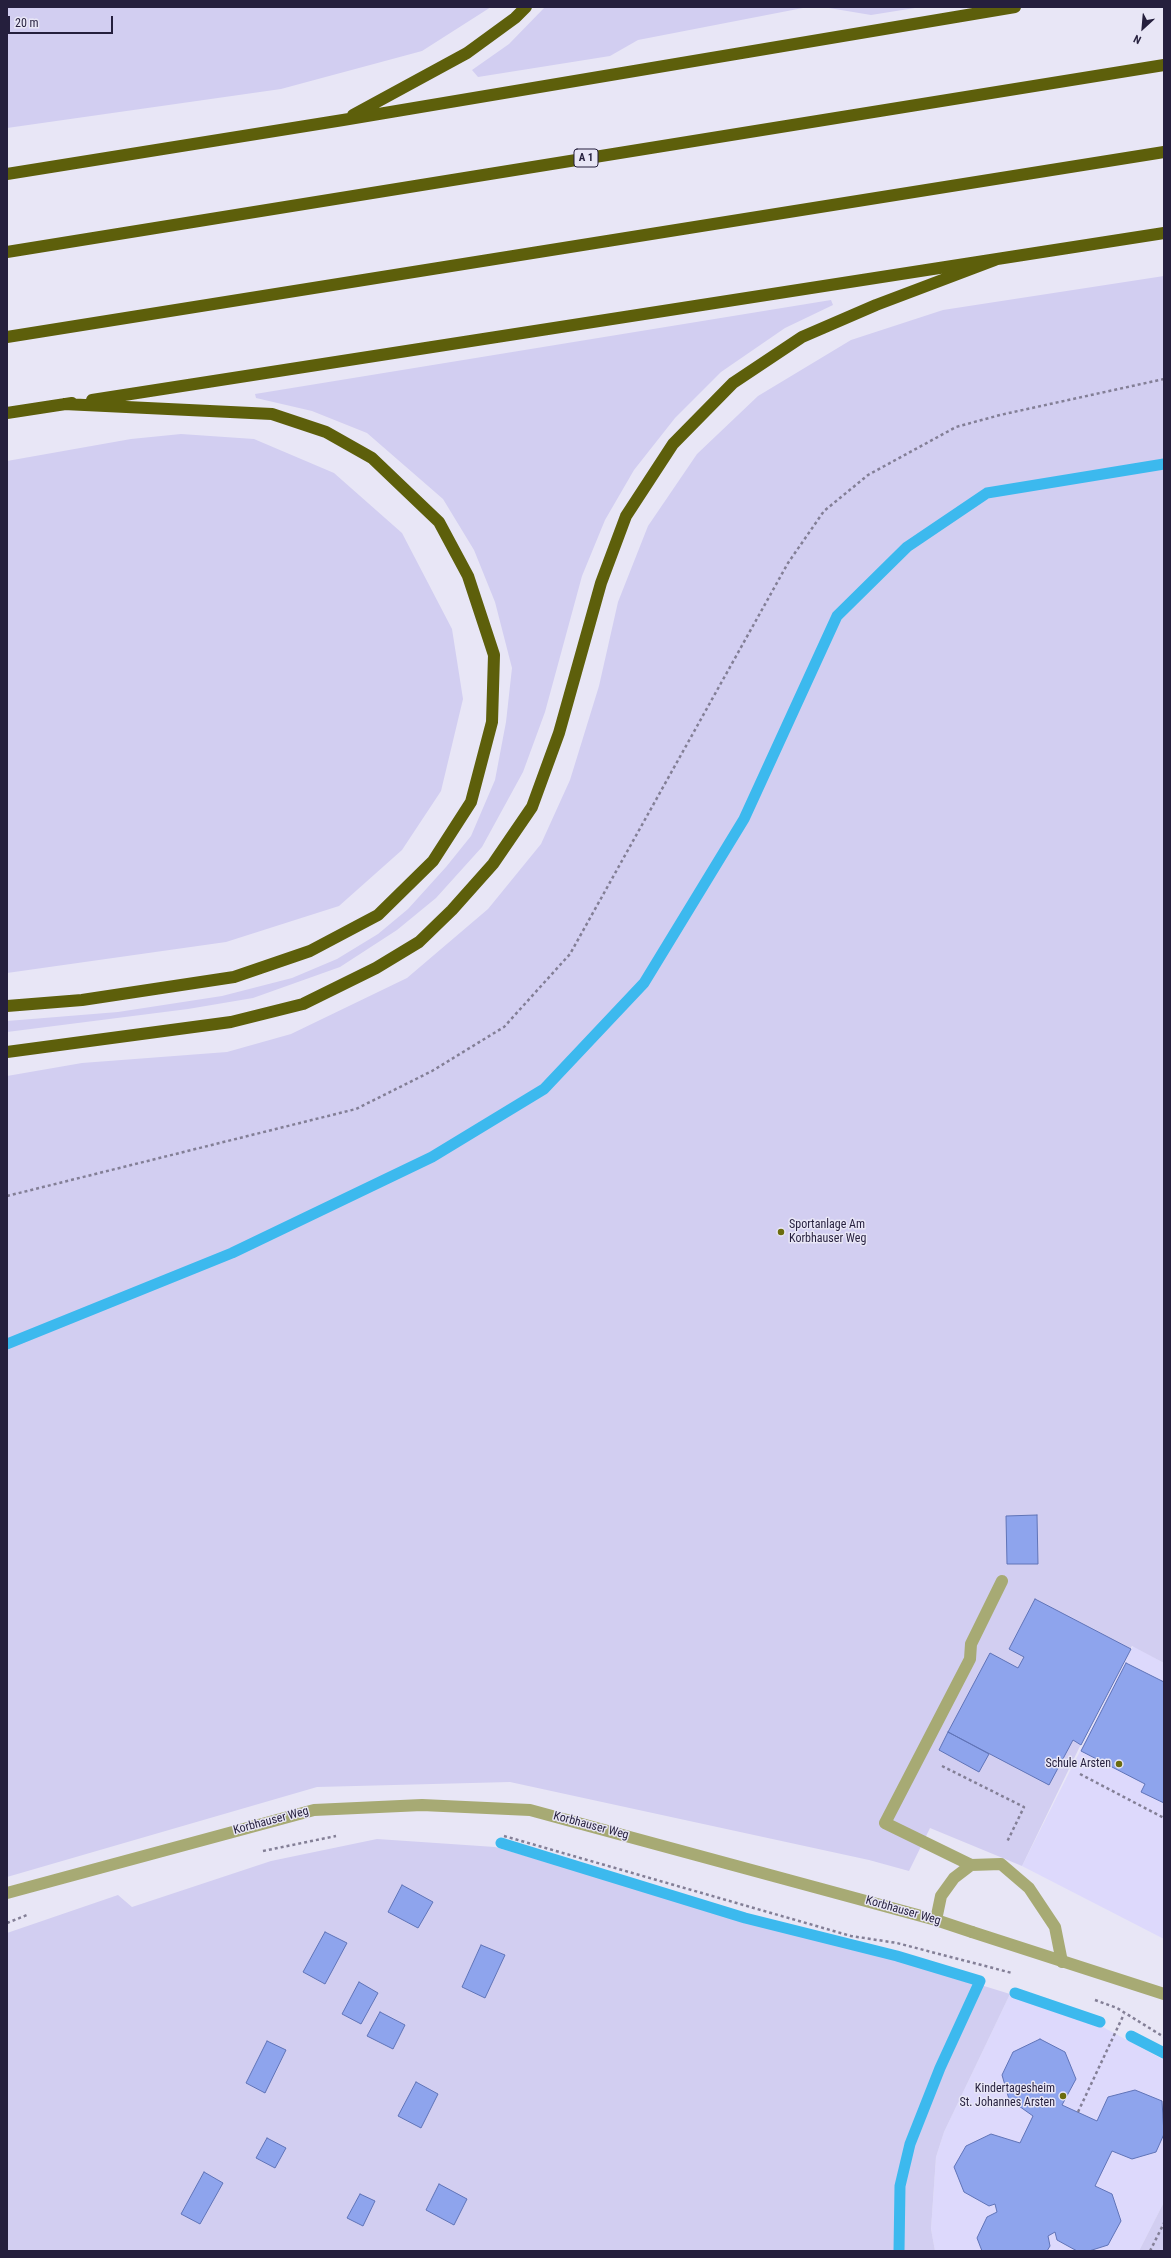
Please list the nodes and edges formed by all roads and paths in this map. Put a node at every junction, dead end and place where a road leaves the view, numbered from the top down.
1 (526, 7) edge
2 (1015, 7) edge
3 (1164, 65) edge
4 (343, 120) junction
5 (1164, 152) edge
6 (7, 174) edge
7 (1164, 233) edge
8 (7, 252) edge
9 (995, 260) junction
10 (7, 337) edge
11 (1164, 379) edge
12 (64, 404) junction
13 (7, 413) edge
14 (7, 1006) edge
15 (7, 1052) edge
16 (7, 1196) edge
17 (1002, 1581) dead end
18 (920, 1754) junction
19 (1080, 1774) dead end
20 (1164, 1818) edge
21 (497, 1834) dead end
22 (341, 1835) dead end
23 (261, 1851) dead end
24 (1001, 1864) junction
25 (971, 1865) junction
26 (7, 1893) edge
27 (32, 1914) dead end
28 (936, 1920) junction
29 (7, 1923) edge
30 (1062, 1962) junction
31 (1019, 1975) dead end
32 (1164, 1994) edge
33 (1088, 1998) dead end
34 (1124, 2014) junction
35 (1164, 2037) edge
36 (1078, 2112) dead end
37 (1164, 2223) edge
38 (1150, 2251) edge

1 - 4 highway
2 - 4 highway
3 - 8 highway, A 1
4 - 6 highway
5 - 10 highway
7 - 9 highway
9 - 12 highway
9 - 15 highway
11 - 16 path
12 - 13 highway
12 - 14 highway
17 - 18 street
18 - 24 path
18 - 25 street
19 - 20 path
21 - 31 path
22 - 23 path
24 - 25 street
24 - 30 street
25 - 28 street
26 - 28 street, Korbhauser Weg
27 - 29 path
28 - 30 street, Korbhauser Weg
30 - 32 street, Korbhauser Weg
33 - 34 path
34 - 35 path
34 - 36 path
37 - 38 path

